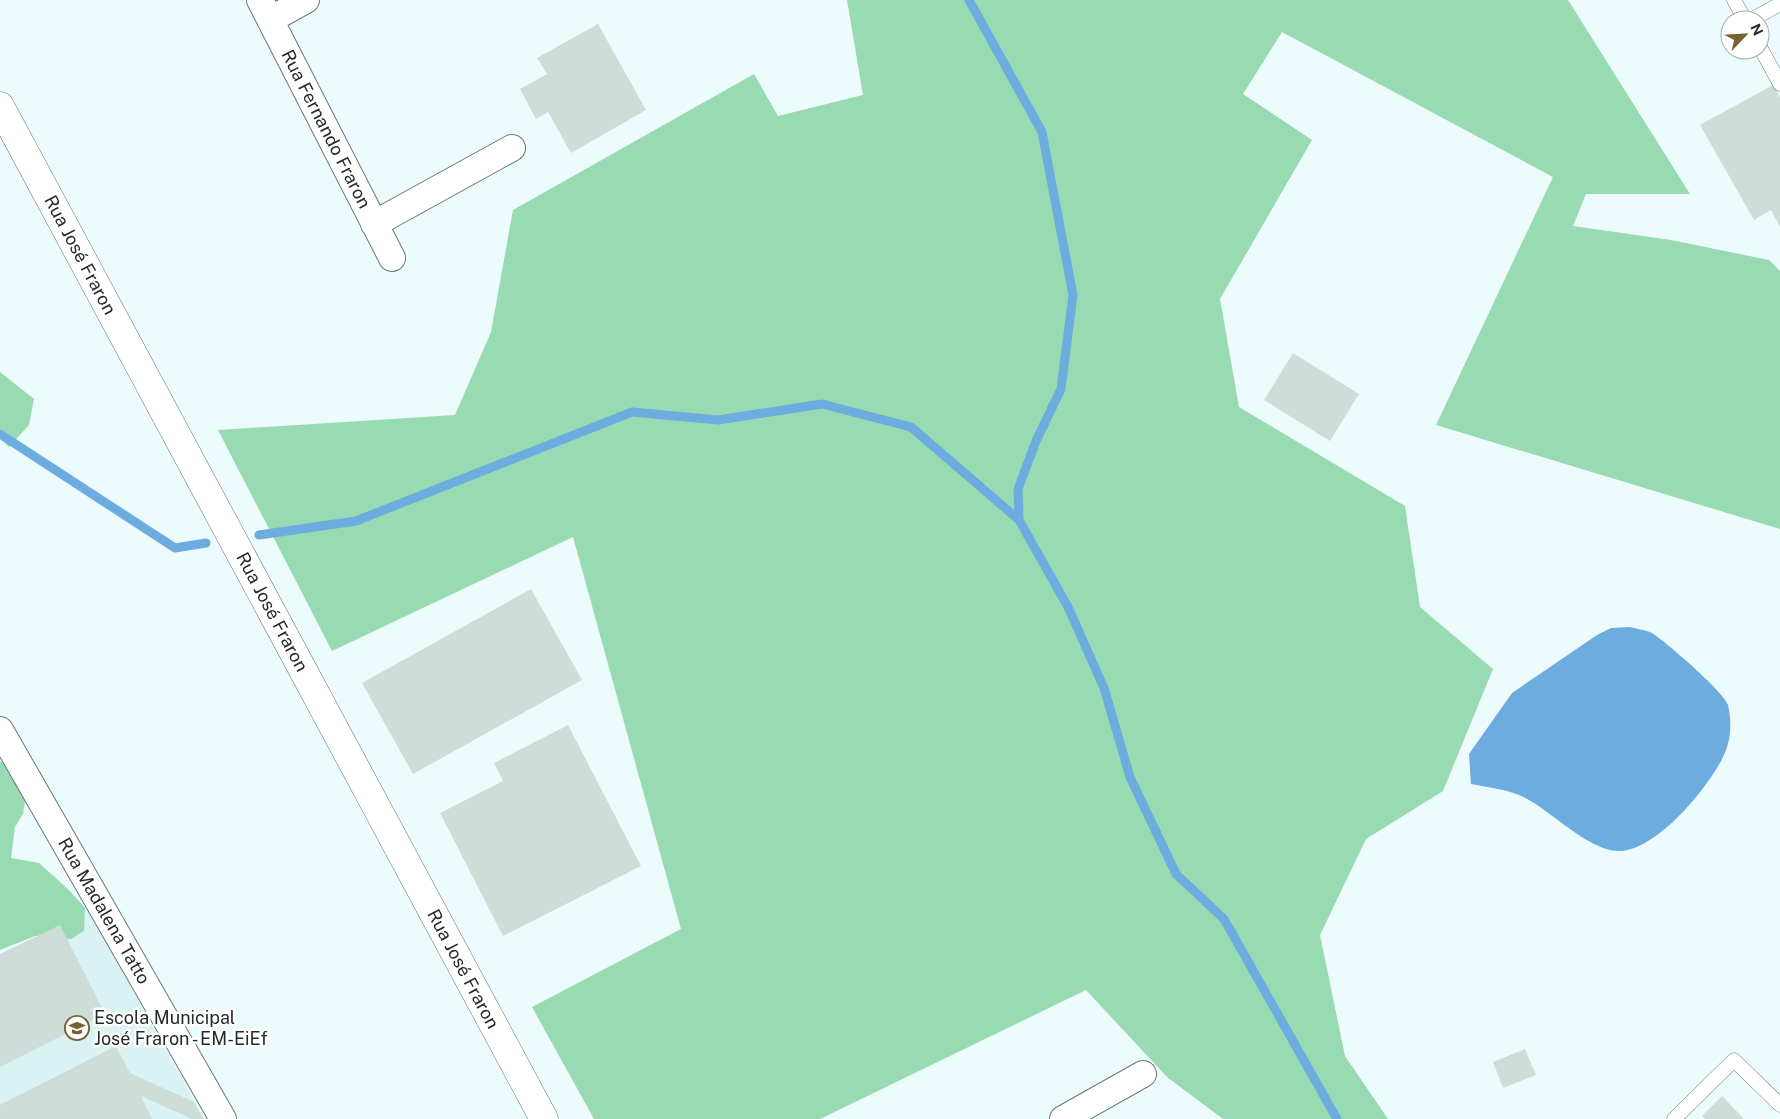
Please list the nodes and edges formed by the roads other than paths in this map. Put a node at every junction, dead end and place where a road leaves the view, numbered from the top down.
1 (306, 0) edge
2 (265, 10) edge
3 (1767, 60) edge
4 (1780, 84) edge
5 (0, 106) edge
6 (512, 148) dead end
7 (374, 224) junction
8 (392, 258) dead end
9 (0, 730) edge
10 (1143, 1074) dead end
11 (1780, 1105) edge
12 (223, 1119) edge
13 (544, 1119) edge
14 (1063, 1119) edge
15 (1674, 1119) edge

1 - 2 street
2 - 7 street, Rua Fernando Fraron
3 - 4 lane
5 - 13 street, Rua José Fraron
6 - 7 street
7 - 8 street, Rua Fernando Fraron
9 - 12 street, Rua Madalena Tatto
10 - 14 street
11 - 15 lane

